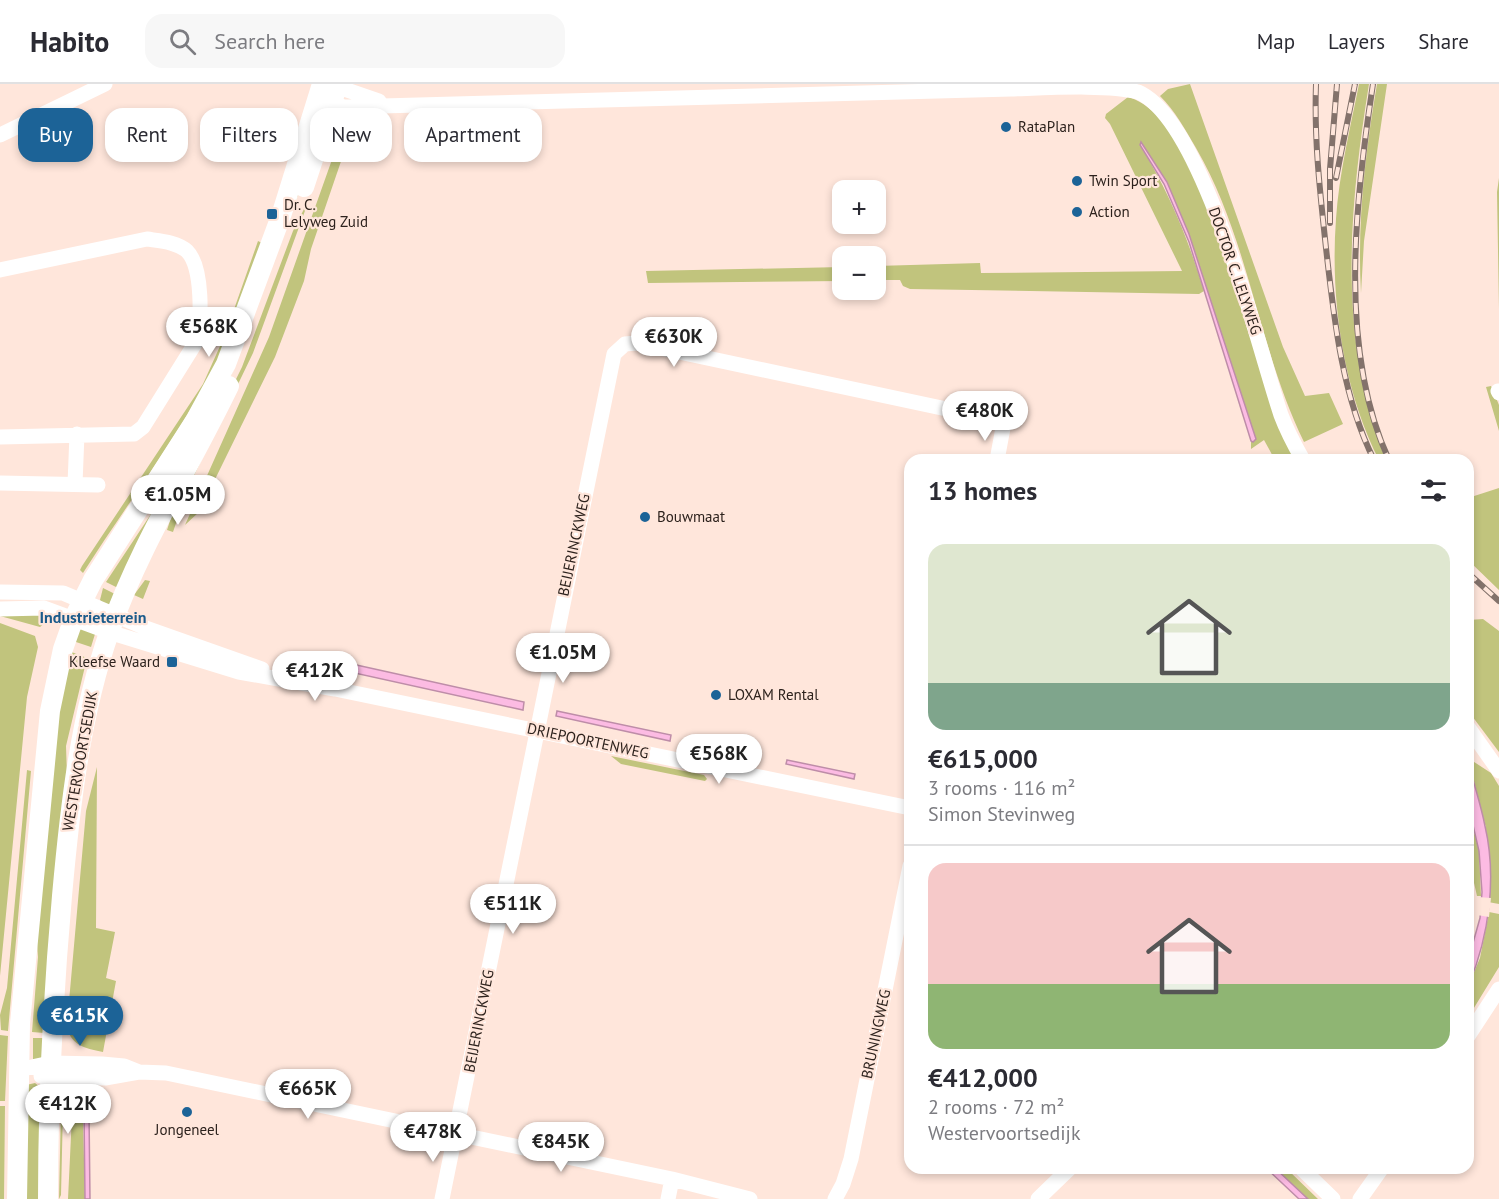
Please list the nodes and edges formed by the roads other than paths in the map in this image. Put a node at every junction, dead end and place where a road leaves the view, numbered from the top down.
1 (105, 84) edge
2 (330, 90) edge
3 (0, 135) edge
4 (0, 270) edge
5 (77, 434) junction
6 (0, 437) edge
7 (999, 454) edge
8 (1300, 454) edge
9 (0, 483) edge
10 (75, 484) junction
11 (98, 485) dead end
12 (0, 591) edge
13 (82, 599) junction
14 (0, 609) edge
15 (74, 618) junction
16 (112, 624) junction
17 (537, 731) junction
18 (1474, 739) edge
19 (1499, 771) edge
20 (904, 807) edge
21 (904, 896) edge
22 (1499, 989) edge
23 (1474, 1027) edge
24 (18, 1070) junction
25 (50, 1071) junction
26 (139, 1072) junction
27 (457, 1134) junction
28 (1064, 1174) edge
29 (1307, 1174) edge
30 (1378, 1174) edge
31 (672, 1179) junction
32 (17, 1199) edge
33 (48, 1199) edge
34 (442, 1199) edge
35 (668, 1199) edge
36 (750, 1199) edge
37 (835, 1199) edge
38 (1038, 1199) edge
39 (1334, 1199) edge
40 (1359, 1199) edge

1 - 3 street
2 - 8 street, DOCTOR C. LELYWEG
2 - 13 main road, WESTERVOORTSEDIJK
2 - 16 main road, WESTERVOORTSEDIJK
4 - 5 street
5 - 6 street
5 - 10 street
7 - 17 street, BEIJERINCKWEG
9 - 10 street
10 - 11 street
12 - 13 street
13 - 15 main road, WESTERVOORTSEDIJK
13 - 16 street, DRIEPOORTENWEG
14 - 15 street
15 - 16 street, DRIEPOORTENWEG
15 - 24 main road, WESTERVOORTSEDIJK
16 - 17 street, DRIEPOORTENWEG
16 - 25 main road, WESTERVOORTSEDIJK
17 - 20 street, DRIEPOORTENWEG
17 - 27 street, BEIJERINCKWEG
18 - 19 street
21 - 37 street, BRUNINGWEG
22 - 23 street
24 - 25 street
24 - 32 main road, WESTERVOORTSEDIJK
25 - 26 street
25 - 26 street
25 - 33 main road, WESTERVOORTSEDIJK
26 - 27 street
27 - 31 street
27 - 34 street, BEIJERINCKWEG
28 - 38 street
29 - 39 street
30 - 40 street
31 - 35 street
31 - 36 street

